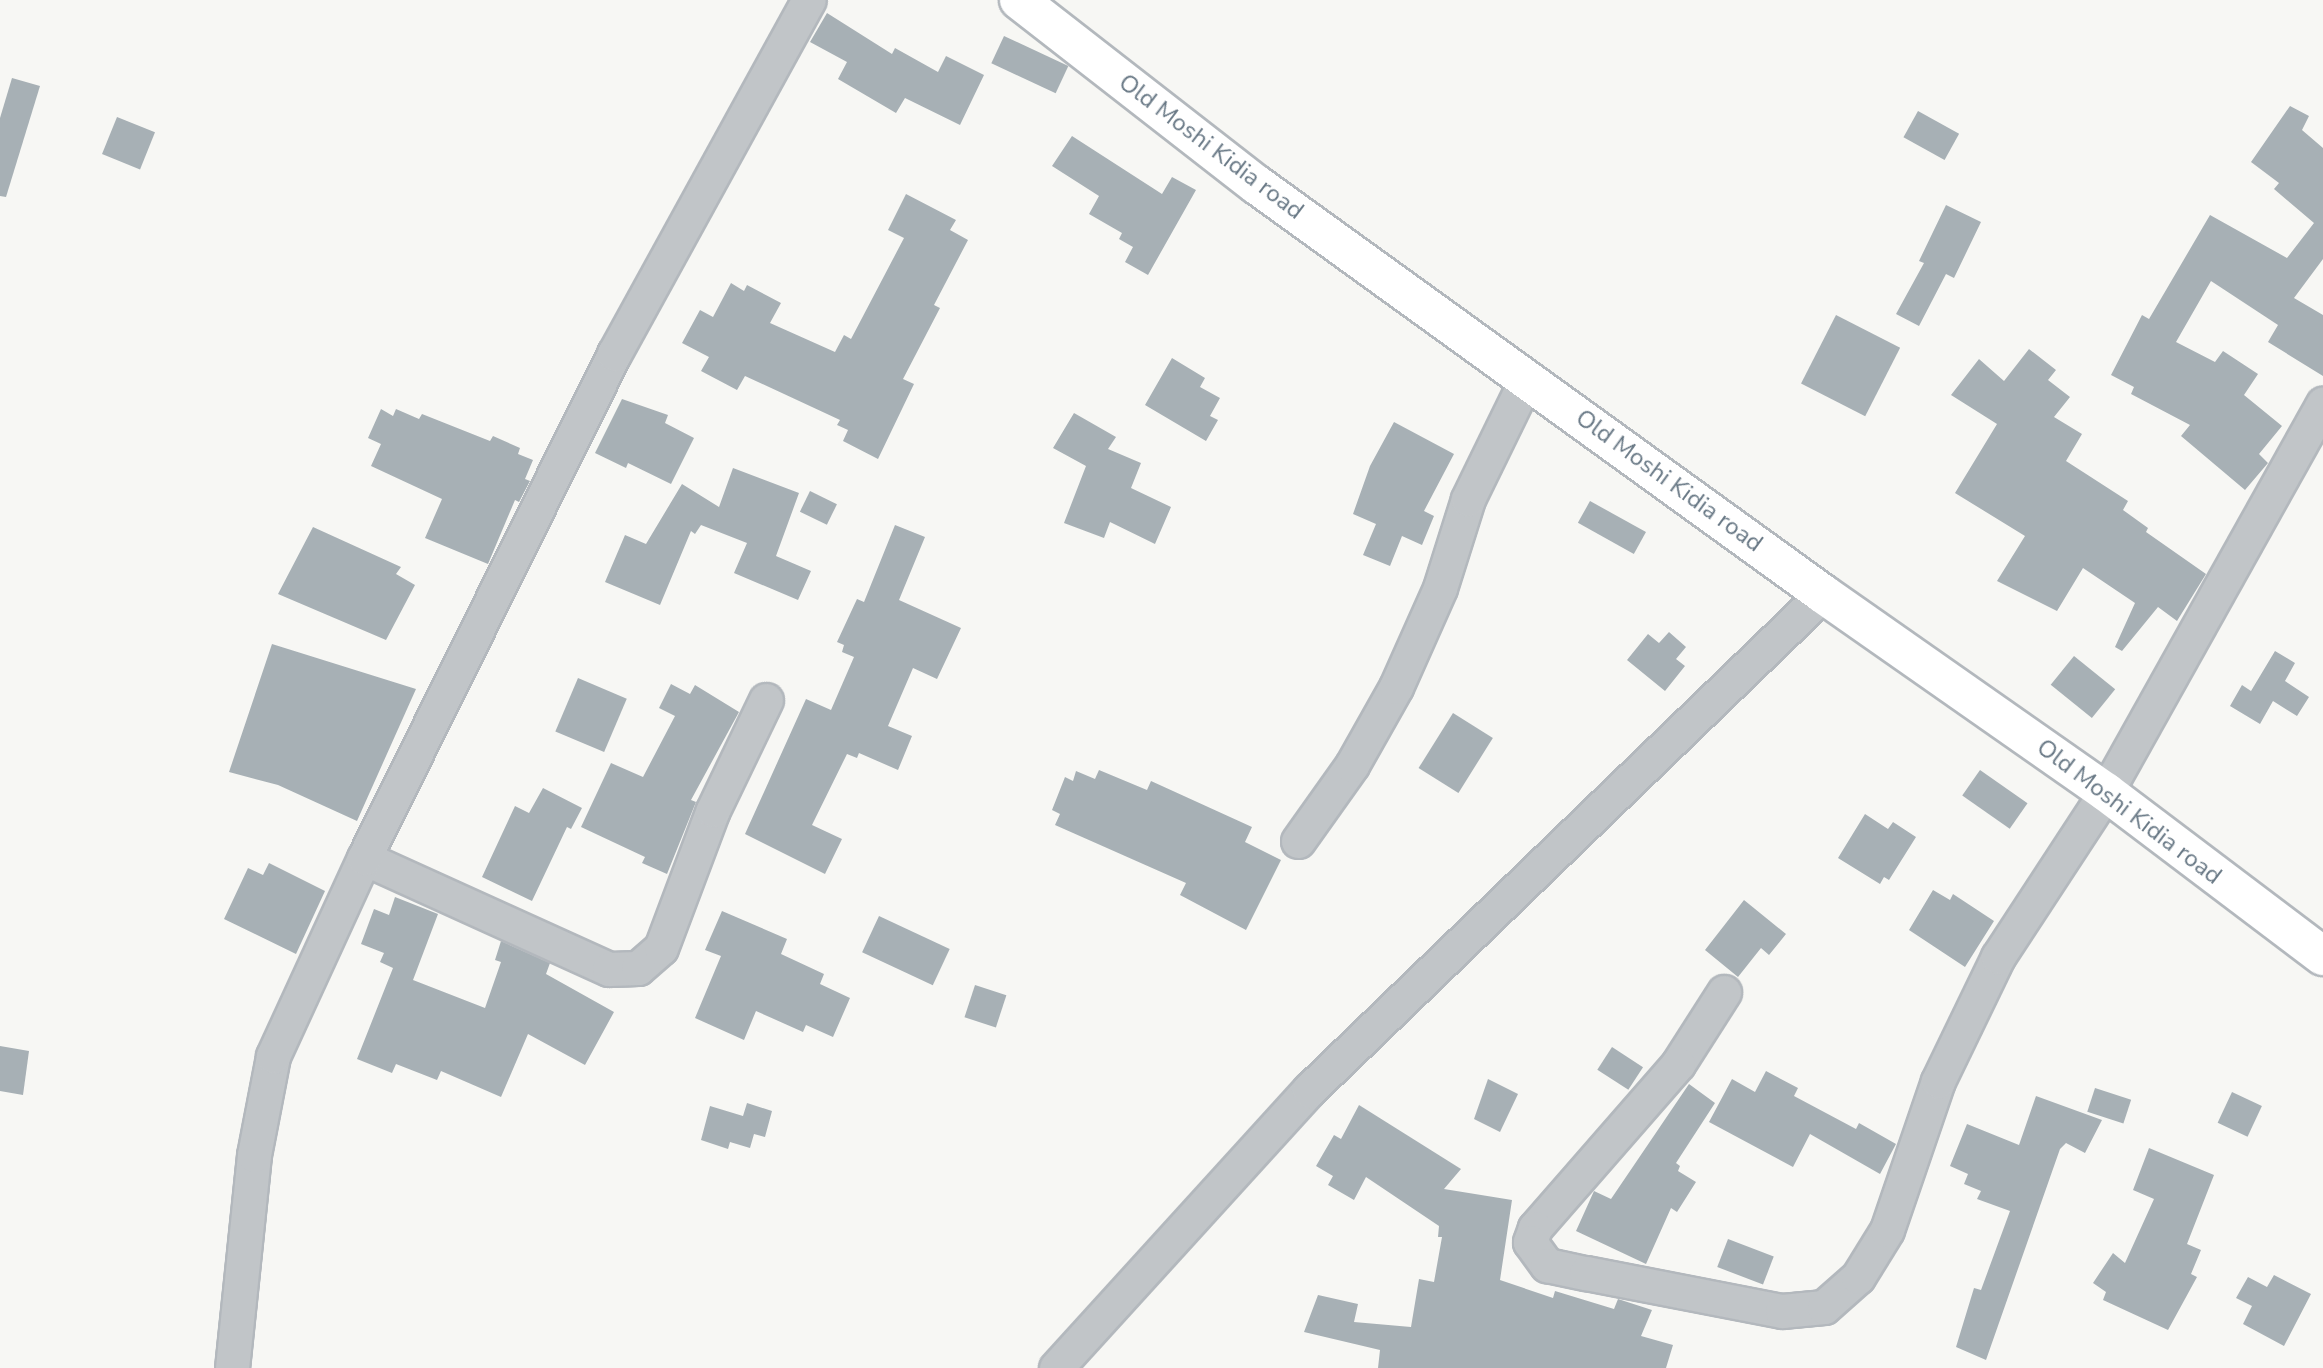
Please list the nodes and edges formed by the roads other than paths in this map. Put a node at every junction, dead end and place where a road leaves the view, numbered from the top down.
1 (809, 0) edge
2 (1019, 0) edge
3 (1527, 378) junction
4 (2323, 404) edge
5 (1823, 594) junction
6 (766, 700) dead end
7 (2106, 792) junction
8 (1298, 841) dead end
9 (364, 858) junction
10 (2323, 956) edge
11 (1724, 992) dead end
12 (232, 1368) edge
13 (1056, 1368) edge

1 - 9 street
2 - 3 street, Old Moshi Kidia road
3 - 5 street, Old Moshi Kidia road
3 - 8 street
4 - 7 street
5 - 7 street, Old Moshi Kidia road
5 - 13 street
6 - 9 street
7 - 10 street, Old Moshi Kidia road
7 - 11 street
9 - 12 street

